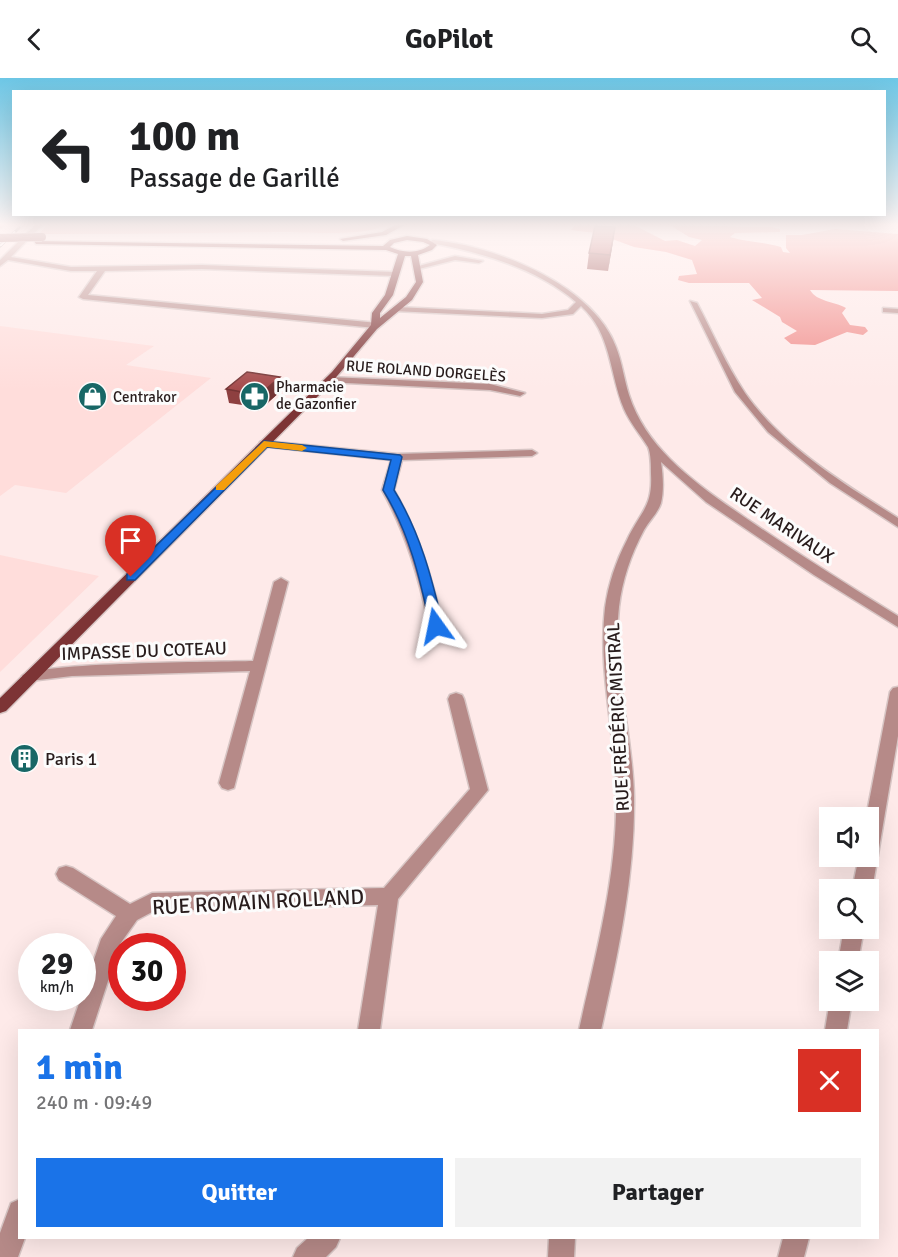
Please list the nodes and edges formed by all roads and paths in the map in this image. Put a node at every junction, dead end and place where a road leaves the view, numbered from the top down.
1 (95, 280) edge
2 (393, 280) edge
3 (419, 280) edge
4 (547, 280) edge
5 (581, 302) junction
6 (693, 303) dead end
7 (397, 309) junction
8 (886, 310) dead end
9 (898, 310) edge
10 (375, 325) junction
11 (329, 380) junction
12 (520, 393) dead end
13 (264, 444) junction
14 (654, 447) junction
15 (532, 453) dead end
16 (397, 457) junction
17 (898, 522) edge
18 (281, 582) dead end
19 (898, 622) edge
20 (436, 626) dead end
21 (259, 666) junction
22 (30, 676) junction
23 (898, 692) edge
24 (456, 699) dead end
25 (0, 707) edge
26 (228, 783) dead end
27 (876, 807) edge
28 (66, 874) dead end
29 (389, 896) junction
30 (130, 914) junction
31 (839, 1011) edge
32 (81, 1029) edge
33 (369, 1029) edge
34 (590, 1029) edge
35 (836, 1029) edge
36 (18, 1218) edge
37 (326, 1239) edge
38 (562, 1239) edge
39 (796, 1239) edge
40 (4, 1257) edge
41 (306, 1257) edge
42 (561, 1257) edge
43 (791, 1257) edge

1 - 10 street
2 - 10 main road
3 - 7 main road
4 - 5 street, RUE MARIVAUX
5 - 7 street
5 - 14 street, RUE MARIVAUX
6 - 17 street
7 - 10 main road
8 - 9 street
10 - 11 main road
11 - 12 street, RUE ROLAND DORGELÈS
11 - 13 main road
13 - 16 street
13 - 22 main road
14 - 19 street, RUE MARIVAUX
14 - 34 street, RUE FRÉDÉRIC MISTRAL
15 - 16 street
16 - 20 street
18 - 21 street
21 - 22 street, IMPASSE DU COTEAU
21 - 26 street
22 - 25 main road
23 - 27 street
24 - 29 street, RUE ROMAIN ROLLAND
28 - 30 street, RUE ROMAIN ROLLAND
29 - 30 street, RUE ROMAIN ROLLAND
29 - 33 street, RUE ROMAIN ROLLAND
30 - 32 street, RUE ROMAIN ROLLAND
31 - 35 street
36 - 40 street
37 - 41 street
38 - 42 street
39 - 43 street

